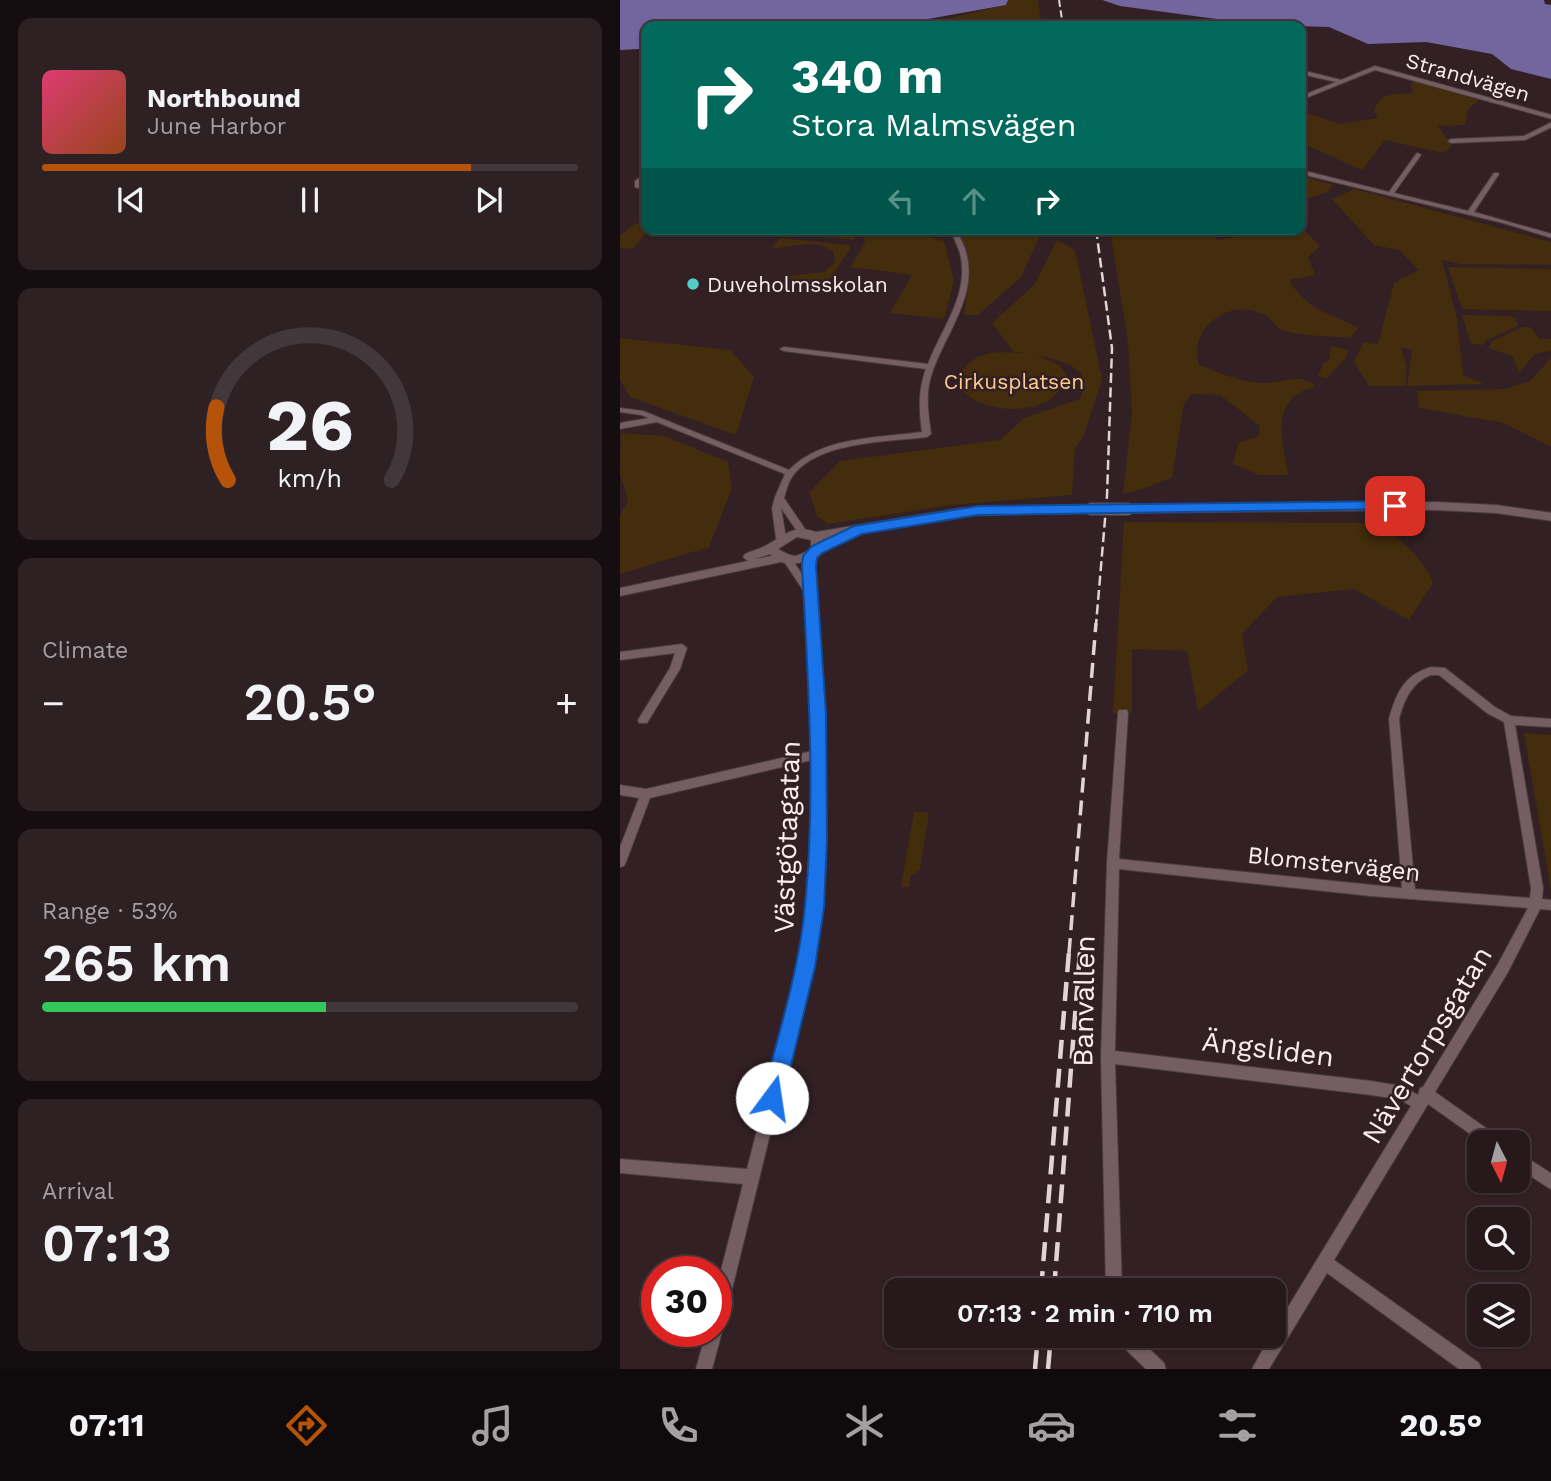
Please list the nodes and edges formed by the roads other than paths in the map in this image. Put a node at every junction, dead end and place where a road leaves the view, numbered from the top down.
1 (1306, 73) edge
2 (1340, 81) junction
3 (1306, 96) edge
4 (1552, 117) edge
5 (1552, 124) edge
6 (1451, 141) dead end
7 (1418, 155) dead end
8 (1306, 174) edge
9 (1496, 174) dead end
10 (1390, 194) junction
11 (1470, 213) junction
12 (955, 235) edge
13 (1551, 235) edge
14 (784, 349) dead end
15 (930, 367) junction
16 (620, 410) edge
17 (658, 419) junction
18 (620, 426) edge
19 (789, 473) junction
20 (779, 497) junction
21 (1552, 517) edge
22 (778, 541) junction
23 (811, 543) junction
24 (785, 559) junction
25 (726, 568) junction
26 (620, 592) edge
27 (812, 595) junction
28 (620, 656) edge
29 (1123, 713) dead end
30 (643, 720) dead end
31 (1509, 720) junction
32 (1552, 723) edge
33 (818, 754) junction
34 (620, 790) edge
35 (646, 794) junction
36 (620, 862) edge
37 (1113, 863) junction
38 (1409, 894) junction
39 (1536, 904) junction
40 (1552, 905) edge
41 (1108, 1057) junction
42 (1422, 1098) junction
43 (1474, 1130) edge
44 (620, 1166) edge
45 (1530, 1167) edge
46 (752, 1177) junction
47 (1552, 1183) edge
48 (732, 1258) edge
49 (1324, 1262) junction
50 (1114, 1278) edge
51 (710, 1347) edge
52 (1136, 1348) edge
53 (704, 1369) edge
54 (1158, 1369) edge
55 (1260, 1369) edge
56 (1473, 1369) edge

1 - 2 street
2 - 3 street
2 - 4 street, Strandvägen
5 - 6 street
7 - 10 street
8 - 10 street
9 - 11 street
10 - 11 street
11 - 13 street
12 - 15 street
14 - 15 street
15 - 19 street
16 - 17 street
17 - 18 street
17 - 19 street
19 - 20 street
20 - 22 street
20 - 23 street
21 - 23 street, bridge
22 - 23 street
22 - 24 street
22 - 25 street
23 - 24 street
23 - 27 street, Västgötagatan
24 - 25 street
24 - 27 street
25 - 26 street
27 - 33 street, Västgötagatan
28 - 30 street
29 - 37 street, Banvallen
31 - 32 street
31 - 38 street
31 - 39 street
33 - 35 street
33 - 46 street, Västgötagatan
34 - 35 street
35 - 36 street
37 - 38 street, Blomstervägen
37 - 41 street, Banvallen
38 - 39 street, Blomstervägen
39 - 40 street, Blomstervägen
39 - 42 street, Nävertorpsgatan
41 - 42 street, Ängsliden
41 - 50 street, Banvallen
42 - 43 street, Ängsliden
42 - 49 street, Nävertorpsgatan
44 - 46 street
45 - 47 street
46 - 48 street, Västgötagatan
49 - 55 street, Nävertorpsgatan
49 - 56 street
51 - 53 street
52 - 54 street

